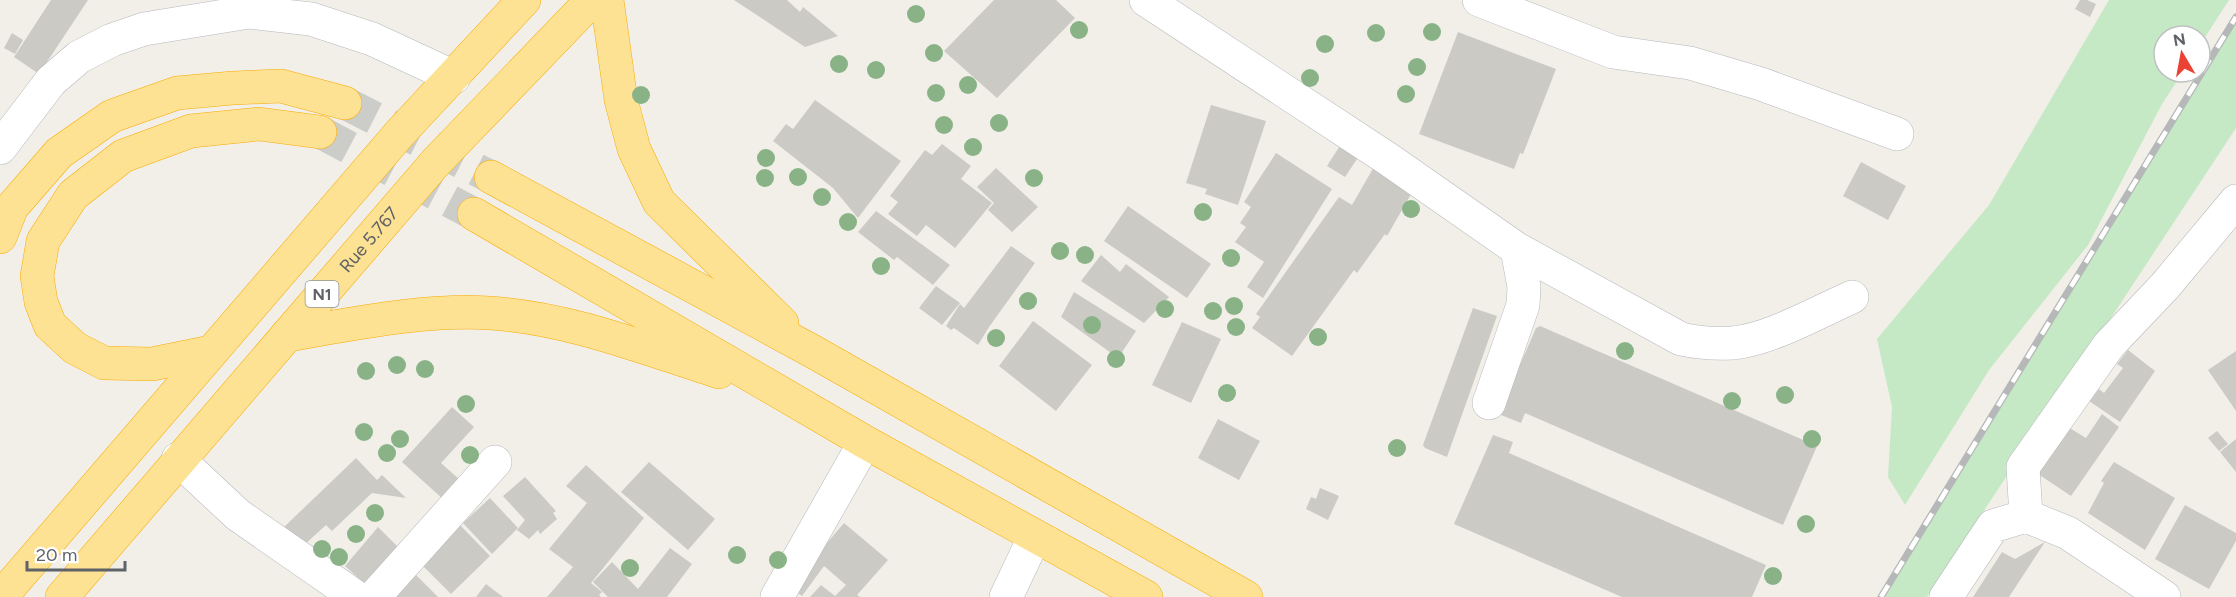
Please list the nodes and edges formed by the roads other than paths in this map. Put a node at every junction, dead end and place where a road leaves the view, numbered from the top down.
1 (524, 0) edge
2 (592, 0) edge
3 (607, 0) edge
4 (1146, 0) edge
5 (1479, 0) edge
6 (250, 6) edge
7 (454, 76) junction
8 (345, 103) tunnel mouth
9 (320, 132) tunnel mouth
10 (1897, 134) dead end
11 (0, 148) edge
12 (491, 177) tunnel mouth
13 (2236, 201) edge
14 (474, 214) tunnel mouth
15 (0, 237) edge
16 (1517, 249) junction
17 (1852, 297) dead end
18 (287, 335) junction
19 (812, 351) junction
20 (211, 352) junction
21 (780, 391) junction
22 (1489, 403) dead end
23 (865, 442) junction
24 (178, 459) junction
25 (495, 462) dead end
26 (2026, 516) junction
27 (1035, 536) junction
28 (1, 597) edge
29 (62, 597) edge
30 (356, 597) edge
31 (374, 597) edge
32 (777, 597) edge
33 (1006, 597) edge
34 (1146, 597) edge
35 (1246, 597) edge
36 (1946, 597) edge
37 (2164, 597) edge

1 - 7 highway, N1
2 - 18 highway, Rue 5.767 / N1
3 - 19 highway
4 - 16 street
5 - 10 street
6 - 7 street
6 - 11 street
7 - 20 highway, N1
8 - 15 highway
9 - 20 highway
12 - 19 highway
13 - 26 street
14 - 21 highway
16 - 17 street
16 - 22 street
18 - 21 highway
18 - 24 highway, Rue 5.767 / N1
19 - 35 highway
20 - 28 highway, N1
21 - 23 highway
23 - 27 highway
23 - 32 street
24 - 29 highway, Rue 5.767 / N1
24 - 30 street
25 - 31 street
26 - 36 street
26 - 37 street
27 - 33 street
27 - 34 highway

